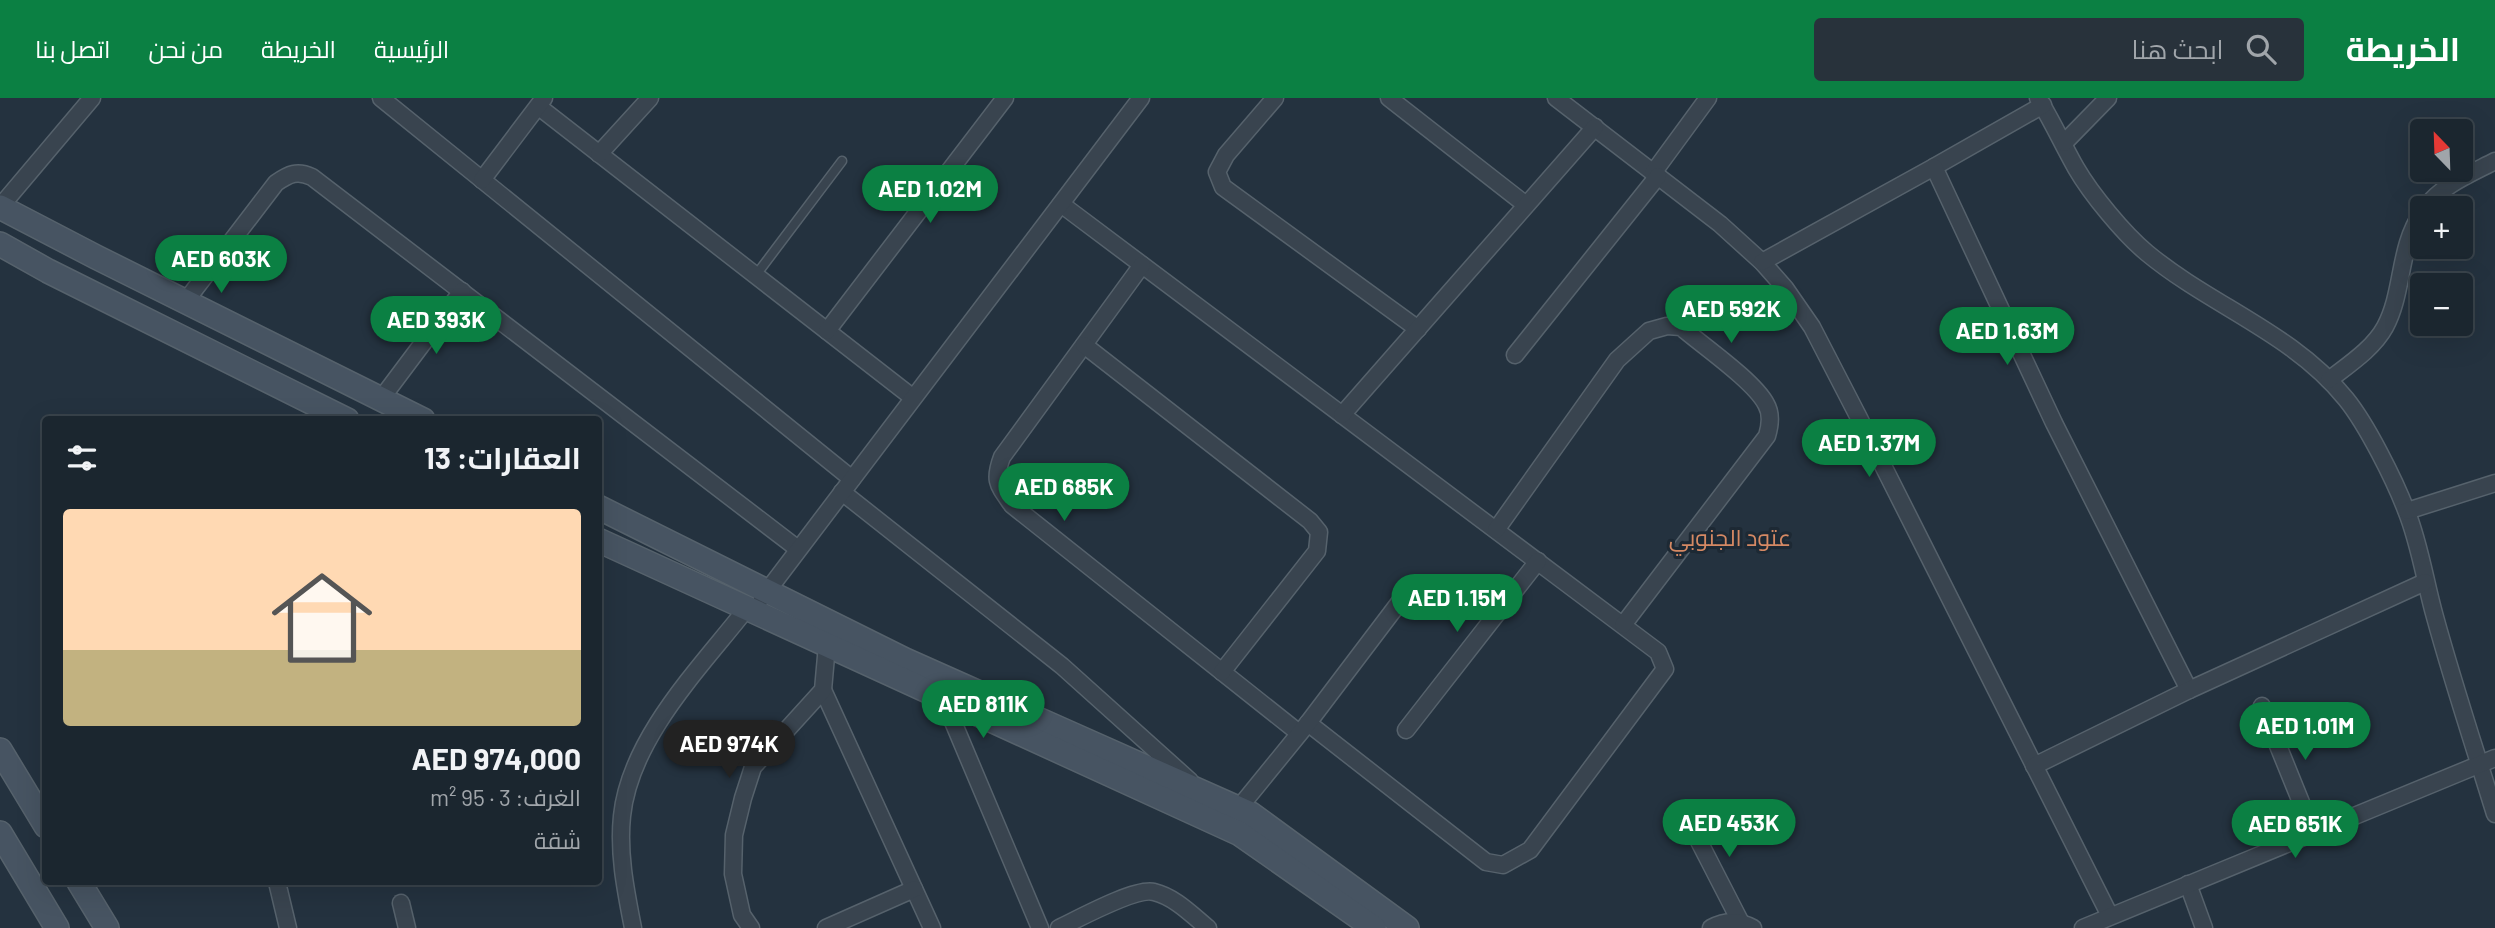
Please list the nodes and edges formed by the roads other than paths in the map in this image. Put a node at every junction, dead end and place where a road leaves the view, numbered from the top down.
1 (92, 98) edge
2 (381, 98) edge
3 (650, 98) edge
4 (1005, 98) edge
5 (1141, 98) edge
6 (1275, 98) edge
7 (1389, 98) edge
8 (1556, 98) edge
9 (1708, 98) edge
10 (2108, 98) edge
11 (2041, 102) edge
12 (542, 103) edge
13 (1595, 127) junction
14 (2064, 143) junction
15 (599, 154) junction
16 (842, 160) dead end
17 (2495, 162) edge
18 (1934, 167) junction
19 (1656, 174) junction
20 (482, 180) junction
21 (2434, 196) edge
22 (1061, 204) junction
23 (1526, 205) junction
24 (0, 207) edge
25 (2410, 237) edge
26 (0, 244) edge
27 (1762, 262) junction
28 (1142, 265) junction
29 (756, 275) junction
30 (462, 292) junction
31 (185, 302) junction
32 (1418, 329) junction
33 (827, 331) junction
34 (1084, 345) junction
35 (1515, 355) dead end
36 (2329, 380) junction
37 (912, 397) junction
38 (381, 399) junction
39 (1342, 415) junction
40 (339, 416) edge
41 (415, 416) edge
42 (2495, 483) edge
43 (847, 486) junction
44 (602, 510) edge
45 (2407, 511) junction
46 (1496, 530) junction
47 (602, 542) edge
48 (798, 549) junction
49 (1538, 561) junction
50 (2425, 582) junction
51 (1411, 587) dead end
52 (766, 591) junction
53 (750, 609) junction
54 (1623, 625) junction
55 (827, 645) junction
56 (1222, 672) junction
57 (823, 690) junction
58 (2189, 690) junction
59 (943, 698) junction
60 (2262, 706) dead end
61 (1303, 728) junction
62 (1406, 730) dead end
63 (0, 750) edge
64 (2487, 761) edge
65 (2034, 766) junction
66 (1205, 794) junction
67 (1238, 809) junction
68 (1685, 814) dead end
69 (2495, 814) edge
70 (42, 819) edge
71 (2314, 832) junction
72 (0, 833) edge
73 (2188, 884) junction
74 (81, 885) edge
75 (278, 885) edge
76 (914, 889) junction
77 (401, 903) dead end
78 (2110, 916) junction
79 (1746, 925) edge
80 (57, 928) edge
81 (107, 928) edge
82 (288, 928) edge
83 (407, 928) edge
84 (634, 928) edge
85 (751, 928) edge
86 (826, 928) edge
87 (932, 928) edge
88 (1040, 928) edge
89 (1059, 928) edge
90 (1208, 928) edge
91 (1374, 928) edge
92 (1407, 928) edge
93 (1711, 928) edge
94 (2083, 928) edge
95 (2204, 928) edge

1 - 24 street
2 - 20 street
3 - 15 street
4 - 33 street
5 - 22 street
6 - 32 street
7 - 23 street
8 - 13 street
9 - 19 street
10 - 14 street
11 - 14 street
11 - 18 street
12 - 15 street
12 - 20 street
13 - 19 street
13 - 23 street
14 - 36 street
15 - 29 street
16 - 29 lane
17 - 21 street
18 - 27 street
18 - 58 street
19 - 27 street
19 - 35 street
20 - 43 street
22 - 28 street
22 - 37 street
23 - 32 street
24 - 31 street
25 - 36 street
26 - 40 street
27 - 65 street
28 - 34 street
28 - 39 street
29 - 33 street
30 - 31 street
30 - 38 street
30 - 48 street
31 - 38 street
32 - 39 street
33 - 37 street
34 - 56 street
34 - 56 street
36 - 45 street
37 - 43 street
38 - 41 street
39 - 46 street
42 - 45 street
43 - 48 street
43 - 66 street
44 - 52 street
45 - 50 street
46 - 49 street
46 - 54 street
47 - 53 street
48 - 52 street
49 - 54 street
49 - 62 street
50 - 58 street
50 - 64 street
51 - 61 street
52 - 53 street
52 - 66 street
53 - 55 street
53 - 84 street
54 - 61 street
55 - 57 street
55 - 59 street
56 - 61 street
57 - 76 street
57 - 85 street
58 - 65 street
59 - 88 street
59 - 91 street
60 - 71 street
61 - 67 street
63 - 70 street
64 - 69 street
64 - 71 street
65 - 78 street
66 - 67 street
67 - 92 street
68 - 79 street
71 - 73 street
72 - 80 street
73 - 78 street
73 - 95 street
74 - 81 street
75 - 82 street
76 - 86 street
76 - 87 street
77 - 83 street
78 - 94 street
79 - 93 street
89 - 90 street

